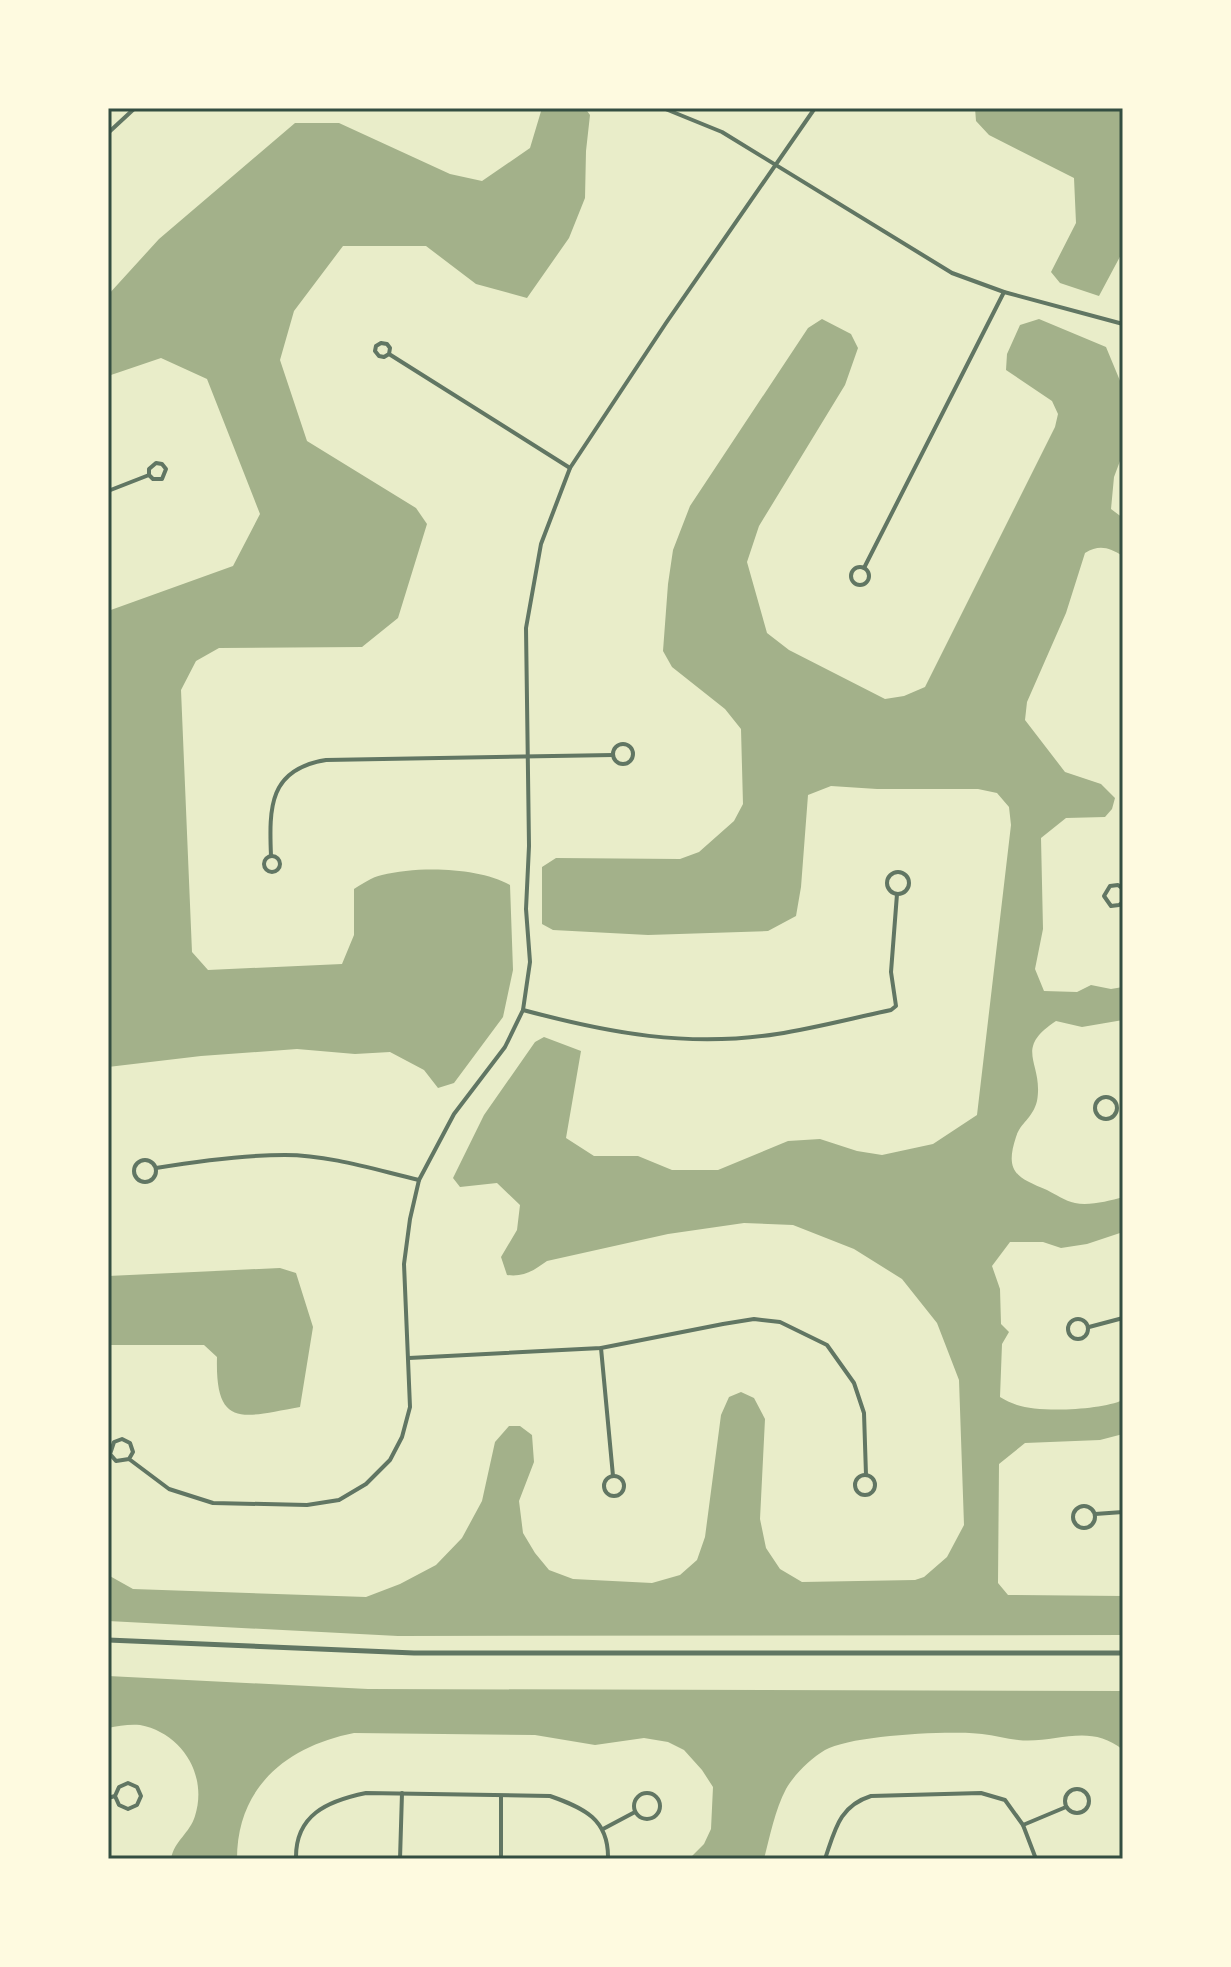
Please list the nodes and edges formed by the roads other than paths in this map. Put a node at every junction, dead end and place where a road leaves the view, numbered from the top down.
1 (135, 108) edge
2 (663, 108) edge
3 (815, 108) edge
4 (108, 133) edge
5 (777, 165) junction
6 (1004, 292) junction
7 (1123, 324) edge
8 (389, 354) dead end
9 (570, 468) junction
10 (149, 475) junction
11 (108, 491) edge
12 (864, 568) junction
13 (1123, 674) edge
14 (1123, 698) edge
15 (613, 755) junction
16 (528, 757) junction
17 (271, 856) dead end
18 (1123, 889) edge
19 (897, 894) junction
20 (1123, 902) edge
21 (523, 1010) junction
22 (1120, 1108) edge
23 (156, 1168) junction
24 (419, 1180) junction
25 (1123, 1318) edge
26 (1089, 1327) junction
27 (601, 1348) junction
28 (409, 1358) junction
29 (129, 1459) junction
30 (866, 1475) junction
31 (613, 1476) junction
32 (1123, 1512) edge
33 (1095, 1514) junction
34 (108, 1640) edge
35 (1123, 1653) edge
36 (402, 1793) junction
37 (115, 1796) junction
38 (501, 1796) junction
39 (108, 1798) edge
40 (1066, 1807) junction
41 (635, 1812) junction
42 (1023, 1825) junction
43 (603, 1829) junction
44 (296, 1859) edge
45 (400, 1859) edge
46 (501, 1859) edge
47 (608, 1859) edge
48 (825, 1859) edge
49 (1036, 1859) edge

1 - 4 street
2 - 5 street
3 - 5 street
5 - 6 street
5 - 9 street
6 - 7 street
6 - 12 street
8 - 9 street
9 - 16 street
10 - 10 street
10 - 11 street
12 - 12 street
13 - 14 street
15 - 15 street
15 - 16 street
16 - 17 street
16 - 21 street
18 - 20 street
19 - 19 street
19 - 21 street
21 - 24 street
22 - 22 street
23 - 23 street
23 - 24 street
24 - 28 street
25 - 26 street
26 - 26 street
27 - 28 street
27 - 30 street
27 - 31 street
28 - 29 street
29 - 29 street
30 - 30 street
31 - 31 street
32 - 33 street
33 - 33 street
34 - 35 street
36 - 38 street
36 - 44 street
36 - 45 street
37 - 37 street
37 - 39 street
38 - 43 street
38 - 46 street
40 - 40 street
40 - 42 street
41 - 41 street
41 - 43 street
42 - 48 street
42 - 49 street
43 - 47 street

